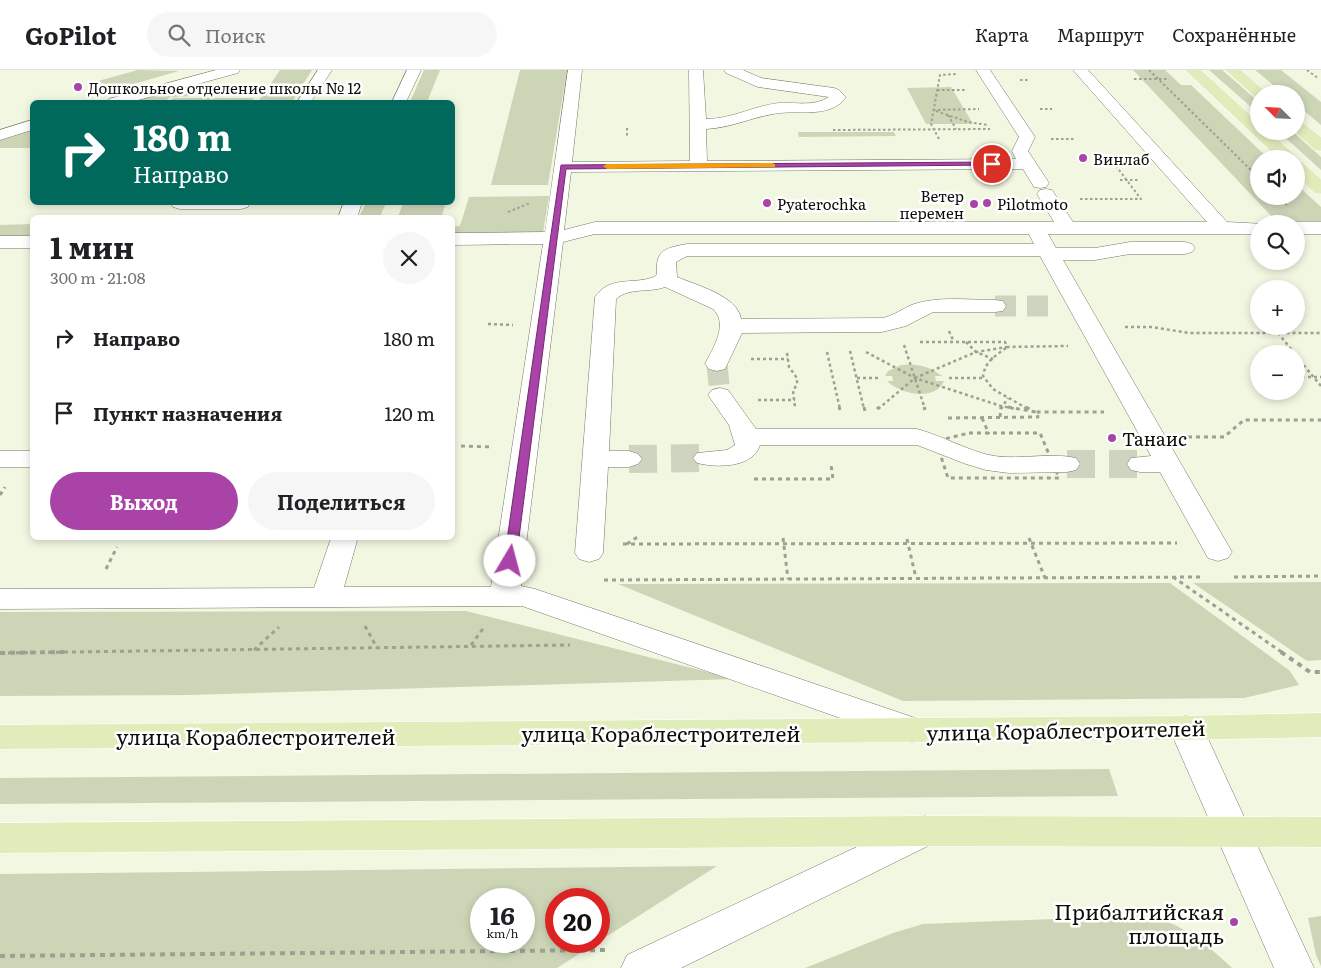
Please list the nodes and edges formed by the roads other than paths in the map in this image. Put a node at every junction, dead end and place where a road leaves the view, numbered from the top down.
1 (325, 70) edge
2 (414, 70) edge
3 (574, 70) edge
4 (696, 70) edge
5 (731, 70) edge
6 (983, 70) edge
7 (1080, 70) edge
8 (1192, 70) edge
9 (1232, 70) edge
10 (235, 75) edge
11 (1250, 85) edge
12 (123, 100) edge
13 (305, 100) edge
14 (400, 100) edge
15 (698, 124) junction
16 (30, 126) edge
17 (1305, 133) edge
18 (0, 134) edge
19 (1321, 146) edge
20 (1278, 150) edge
21 (1028, 164) junction
22 (699, 166) junction
23 (563, 167) junction
24 (1305, 174) edge
25 (1321, 189) edge
26 (643, 228) junction
27 (1034, 228) junction
28 (1067, 228) junction
29 (1222, 228) junction
30 (1250, 228) edge
31 (1305, 228) edge
32 (1321, 228) edge
33 (554, 238) junction
34 (455, 239) edge
35 (0, 242) edge
36 (30, 242) edge
37 (1184, 248) dead end
38 (678, 252) junction
39 (1048, 252) junction
40 (665, 279) junction
41 (995, 306) tunnel mouth
42 (730, 326) junction
43 (717, 364) tunnel mouth
44 (720, 395) tunnel mouth
45 (747, 438) junction
46 (628, 458) tunnel mouth
47 (711, 458) tunnel mouth
48 (0, 459) edge
49 (30, 459) edge
50 (596, 459) junction
51 (1067, 464) tunnel mouth
52 (1140, 464) tunnel mouth
53 (1168, 464) junction
54 (343, 541) dead end
55 (1215, 547) road end
56 (589, 549) road end
57 (505, 596) junction
58 (326, 598) junction
59 (0, 599) edge
60 (1321, 724) edge
61 (1186, 728) junction
62 (912, 730) junction
63 (0, 737) edge
64 (925, 831) junction
65 (1233, 832) junction
66 (1321, 832) edge
67 (0, 838) edge
68 (627, 959) edge
69 (1294, 968) edge

1 - 13 street
2 - 14 street
3 - 23 street
4 - 15 street
5 - 15 street
6 - 21 street
7 - 29 street
8 - 20 main road
9 - 11 main road
10 - 12 street
15 - 22 street
16 - 18 street
17 - 19 main road
21 - 22 street
21 - 28 street
22 - 23 street
23 - 33 street
24 - 25 main road
26 - 27 street
26 - 33 street
26 - 38 street
27 - 28 street
27 - 39 street
28 - 29 street
29 - 30 street
31 - 32 street
33 - 34 street
33 - 57 street
35 - 36 street
37 - 39 street
38 - 39 street
38 - 40 street
39 - 53 street
40 - 42 street
40 - 50 street
41 - 42 street
42 - 43 street
44 - 45 street
45 - 47 street
45 - 51 street
46 - 50 street
48 - 49 street
50 - 56 street
52 - 53 street
53 - 55 street
54 - 58 street
57 - 58 street
57 - 62 street
58 - 59 street
60 - 61 main road, улица Кораблестроителей
61 - 62 main road, улица Кораблестроителей
61 - 65 street
62 - 63 main road, улица Кораблестроителей
64 - 65 main road
64 - 67 main road
64 - 68 street
65 - 66 main road
65 - 69 street

